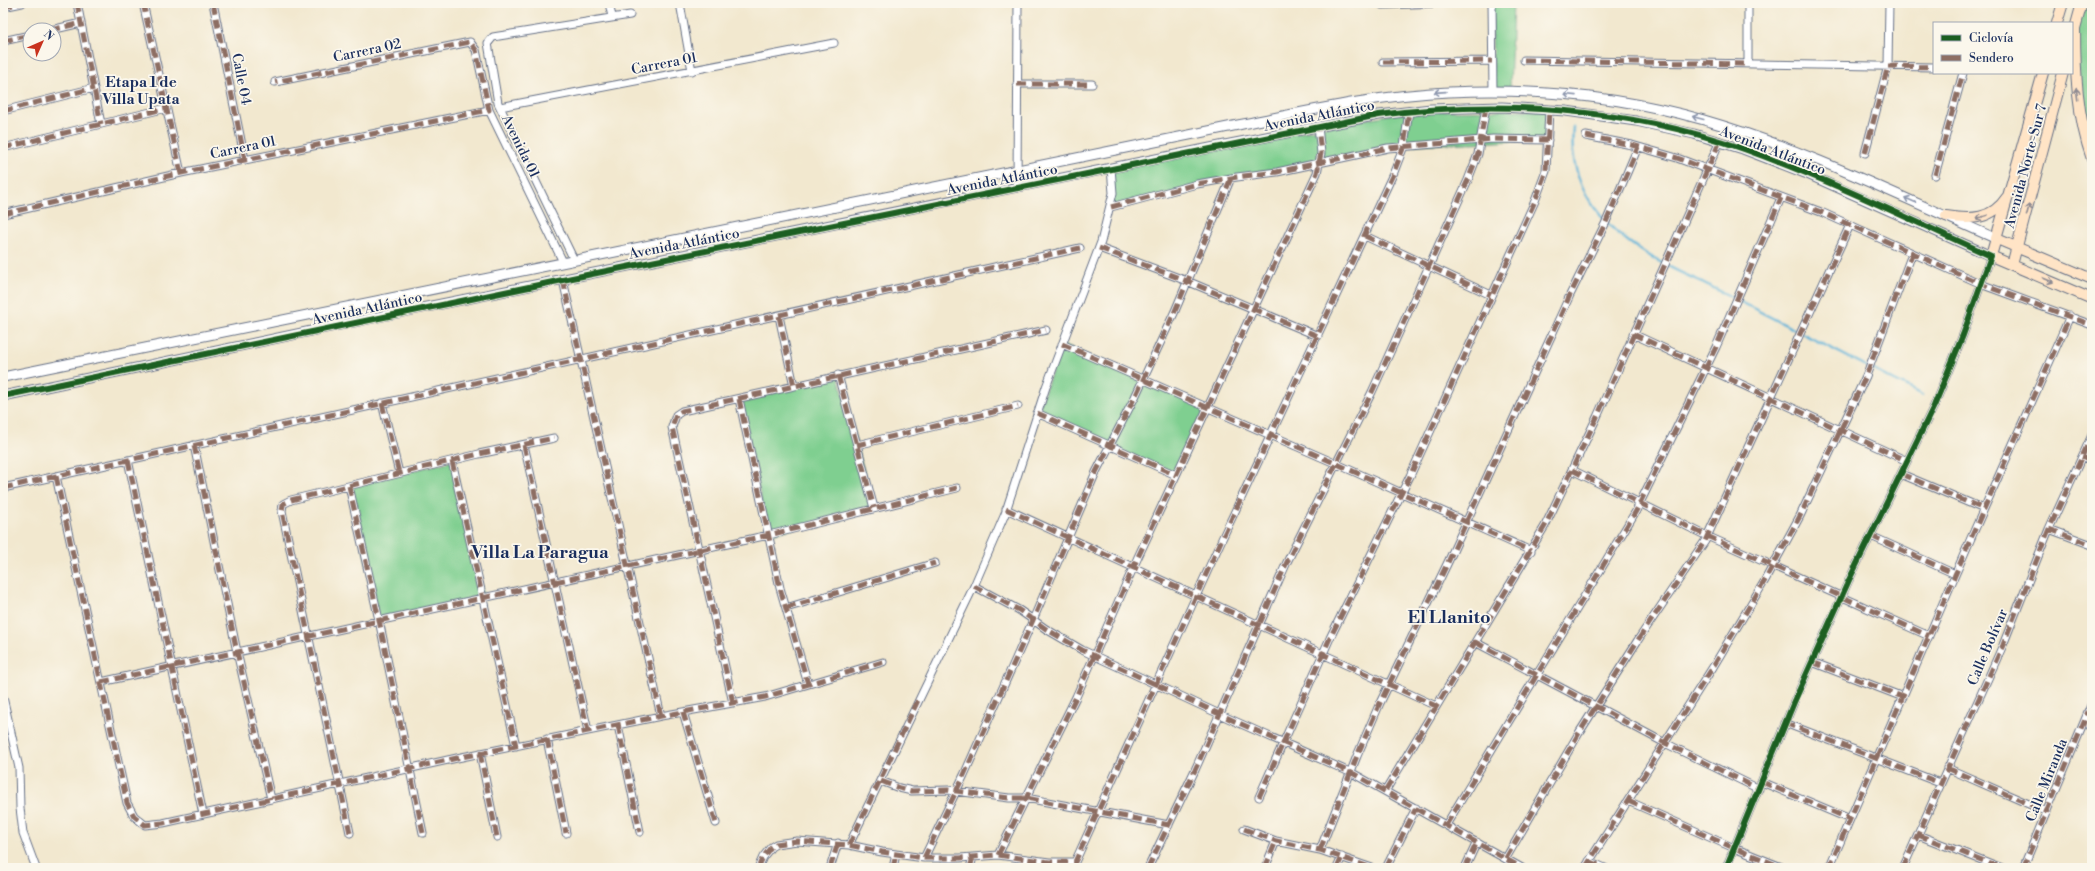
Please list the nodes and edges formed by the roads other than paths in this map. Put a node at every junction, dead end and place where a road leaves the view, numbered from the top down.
1 (22, 3) edge
2 (77, 3) edge
3 (143, 3) edge
4 (213, 3) edge
5 (609, 3) edge
6 (680, 3) edge
7 (1018, 3) edge
8 (1443, 3) edge
9 (1492, 3) edge
10 (1748, 3) edge
11 (1889, 3) edge
12 (2063, 3) edge
13 (2082, 3) edge
14 (1382, 5) dead end
15 (3, 7) edge
16 (630, 15) dead end
17 (612, 16) junction
18 (2057, 22) edge
19 (81, 23) junction
20 (62, 27) edge
21 (2075, 27) junction
22 (2073, 36) edge
23 (22, 37) edge
24 (3, 41) edge
25 (465, 42) joint
26 (834, 43) dead end
27 (1524, 60) dead end
28 (1492, 61) junction
29 (1383, 62) dead end
30 (1748, 64) junction
31 (1888, 66) junction
32 (1933, 67) edge
33 (692, 71) junction
34 (1963, 74) edge
35 (2044, 74) edge
36 (2063, 74) edge
37 (275, 82) dead end
38 (1017, 84) junction
39 (1092, 84) dead end
40 (94, 88) junction
41 (1493, 91) junction
42 (500, 107) junction
43 (1486, 107) junction
44 (167, 108) junction
45 (489, 110) junction
46 (1549, 110) junction
47 (3, 111) edge
48 (1409, 111) junction
49 (101, 124) junction
50 (1318, 127) junction
51 (1586, 136) dead end
52 (1480, 140) junction
53 (1548, 140) junction
54 (1720, 141) junction
55 (1404, 146) junction
56 (1638, 147) junction
57 (3, 148) edge
58 (1864, 153) dead end
59 (2092, 159) edge
60 (245, 160) junction
61 (1321, 163) junction
62 (1111, 168) junction
63 (1016, 170) junction
64 (1708, 170) junction
65 (181, 173) junction
66 (1934, 175) dead end
67 (1232, 178) junction
68 (1017, 188) junction
69 (2010, 194) junction
70 (1781, 198) junction
71 (1111, 207) junction
72 (3, 214) edge
73 (1946, 216) junction
74 (1850, 225) junction
75 (1365, 236) junction
76 (1997, 239) junction
77 (1080, 248) dead end
78 (1099, 248) junction
79 (2018, 248) junction
80 (1912, 254) junction
81 (1991, 256) junction
82 (574, 260) junction
83 (563, 262) junction
84 (1428, 265) junction
85 (2012, 265) junction
86 (2092, 279) edge
87 (563, 280) junction
88 (1187, 281) junction
89 (1982, 284) junction
90 (1492, 295) junction
91 (2092, 299) edge
92 (1254, 309) junction
93 (779, 316) junction
94 (2070, 316) junction
95 (2092, 325) edge
96 (1046, 330) dead end
97 (1633, 334) junction
98 (1318, 336) junction
99 (1062, 344) junction
100 (581, 359) junction
101 (1705, 368) junction
102 (838, 376) junction
103 (3, 377) edge
104 (1143, 379) junction
105 (794, 386) junction
106 (3, 396) edge
107 (1772, 398) junction
108 (739, 399) junction
109 (382, 403) junction
110 (1018, 406) dead end
111 (1207, 408) junction
112 (1037, 413) junction
113 (1840, 430) junction
114 (2092, 434) edge
115 (1271, 436) junction
116 (554, 438) dead end
117 (524, 444) junction
118 (1111, 444) junction
119 (194, 445) junction
120 (857, 445) junction
121 (2082, 457) junction
122 (128, 460) junction
123 (452, 460) junction
124 (1907, 461) junction
125 (2092, 462) edge
126 (1337, 464) junction
127 (1572, 470) junction
128 (399, 473) junction
129 (1901, 474) junction
130 (1176, 475) junction
131 (56, 476) junction
132 (349, 486) junction
133 (3, 488) edge
134 (957, 488) dead end
135 (1401, 493) junction
136 (1640, 504) junction
137 (874, 508) junction
138 (1006, 509) junction
139 (1984, 509) junction
140 (1466, 522) junction
141 (2049, 529) junction
142 (768, 535) junction
143 (1069, 536) junction
144 (1707, 536) junction
145 (1870, 536) junction
146 (2092, 545) edge
147 (698, 550) junction
148 (1531, 551) junction
149 (935, 563) dead end
150 (627, 565) junction
151 (1772, 566) junction
152 (1134, 567) junction
153 (1955, 574) junction
154 (553, 582) junction
155 (974, 586) junction
156 (1196, 595) junction
157 (484, 597) junction
158 (1841, 597) junction
159 (786, 608) junction
160 (380, 620) junction
161 (1033, 620) junction
162 (1259, 625) junction
163 (308, 636) junction
164 (1929, 636) junction
165 (1475, 642) junction
166 (237, 652) junction
167 (1323, 654) junction
168 (1094, 656) junction
169 (883, 662) dead end
170 (1812, 662) junction
171 (172, 666) junction
172 (1536, 675) junction
173 (101, 682) junction
174 (808, 684) junction
175 (1156, 684) junction
176 (1389, 684) junction
177 (3, 697) edge
178 (1903, 697) junction
179 (733, 703) junction
180 (2092, 703) edge
181 (1436, 706) junction
182 (1596, 706) junction
183 (683, 712) junction
184 (1220, 714) junction
185 (661, 716) junction
186 (1785, 723) junction
187 (618, 725) junction
188 (588, 731) junction
189 (547, 739) junction
190 (1282, 742) junction
191 (1665, 743) junction
192 (516, 746) junction
193 (480, 753) junction
194 (1877, 759) junction
195 (411, 768) junction
196 (1947, 768) junction
197 (1351, 772) junction
198 (881, 780) junction
199 (1762, 782) junction
200 (340, 783) junction
201 (1940, 783) junction
202 (1758, 789) junction
203 (1386, 790) junction
204 (956, 791) junction
205 (1259, 797) dead end
206 (1026, 798) junction
207 (271, 799) junction
208 (1628, 801) junction
209 (1416, 808) junction
210 (1098, 811) junction
211 (2047, 812) junction
212 (203, 814) junction
213 (1850, 819) junction
214 (716, 823) dead end
215 (1446, 824) junction
216 (1169, 825) junction
217 (1244, 829) dead end
218 (640, 832) dead end
219 (350, 833) dead end
220 (423, 833) dead end
221 (566, 833) dead end
222 (1918, 835) junction
223 (497, 837) dead end
224 (1276, 840) junction
225 (1477, 842) junction
226 (838, 843) junction
227 (850, 844) junction
228 (1734, 848) junction
229 (1320, 850) junction
230 (896, 854) junction
231 (998, 855) junction
232 (973, 857) junction
233 (1342, 857) junction
234 (924, 858) junction
235 (1506, 858) junction
236 (1589, 861) junction
237 (1038, 864) edge
238 (36, 868) edge
239 (758, 868) edge
240 (830, 868) edge
241 (893, 868) edge
242 (970, 868) edge
243 (1148, 868) edge
244 (1265, 868) edge
245 (1337, 868) edge
246 (1372, 868) edge
247 (1386, 868) edge
248 (1464, 868) edge
249 (1522, 868) edge
250 (1585, 868) edge
251 (1605, 868) edge
252 (1726, 868) edge
253 (1784, 868) edge
254 (1829, 868) edge
255 (1903, 868) edge
256 (2002, 868) edge
257 (2024, 868) edge

1 - 15 street
2 - 19 street
3 - 44 street
4 - 60 street, Calle 04
5 - 17 street
6 - 33 street
7 - 38 street
8 - 14 street
9 - 28 street
10 - 30 street
11 - 31 street
12 - 18 main road
13 - 21 main road
16 - 17 street
17 - 42 street, Avenida 01
19 - 20 street
19 - 40 street
21 - 22 main road
59 -> 21 main road
23 - 24 street
25 - 37 street, Carrera 02
25 - 45 street, Avenida 01
26 - 33 street, Carrera 01
27 - 30 street
28 - 29 street
28 - 41 street
30 - 31 street
31 - 32 street
31 - 58 street
33 - 42 street, Carrera 01
34 - 66 street
35 - 69 main road, Avenida Norte-Sur 7
79 -> 36 main road, Avenida Norte-Sur 7
38 - 39 street
38 - 63 street
40 - 47 street
40 - 49 street
41 -> 63 street, Avenida Atlántico
73 -> 41 street, Avenida Atlántico
42 - 82 street, Avenida 01
43 - 46 street, Avenida Atlántico
43 - 48 street, Avenida Atlántico
43 - 52 street
44 - 49 street
44 - 65 street
45 - 60 street, Carrera 01
45 - 83 street, Avenida 01
46 - 53 street
46 - 54 street, Avenida Atlántico
48 - 50 street, Avenida Atlántico
48 - 55 street
49 - 57 street
50 - 61 street
50 - 62 street, Avenida Atlántico
51 - 56 street
52 - 53 street
52 - 55 street
52 - 84 street
53 - 90 street
54 - 64 street
54 - 81 street, Avenida Atlántico
55 - 61 street
55 - 75 street
56 - 64 street
56 - 140 street
60 - 65 street, Carrera 01
61 - 67 street
61 - 92 street
62 - 68 street, Avenida Atlántico
62 - 71 street
63 - 68 street
63 - 82 street, Avenida Atlántico
64 - 70 street
64 - 97 street
65 - 72 street, Carrera 01
67 - 71 street
67 - 88 street
68 - 87 street, Avenida Atlántico
69 -> 73 main road
69 - 76 main road, Avenida Norte-Sur 7
70 - 74 street
70 - 101 street
71 - 78 street
73 - 76 street, Avenida Atlántico
74 - 80 street
74 - 107 street
75 - 84 street
75 - 98 street
76 - 79 main road, Avenida Atlántico
76 - 81 main road, Avenida Norte-Sur 7
77 - 93 street
78 - 88 street
78 - 99 street
79 - 85 main road, Avenida Norte-Sur 7
79 - 86 main road, Avenida Atlántico
80 - 89 street
80 - 113 street
81 - 85 main road
81 - 89 street
82 - 83 street, Avenida Atlántico
83 - 103 street, Avenida Atlántico
84 - 90 street
84 - 126 street
85 -> 91 main road
87 - 100 street
87 - 106 street, Avenida Atlántico
88 - 92 street
88 - 104 street
89 - 94 street
89 - 124 street
90 - 135 street
92 - 98 street
92 - 111 street
93 - 100 street
93 - 105 street
94 - 95 street
94 - 139 street
96 - 102 street
97 - 101 street
97 - 127 street
98 - 115 street
99 - 104 street
99 - 112 street
100 - 109 street
100 - 150 street
101 - 107 street
101 - 136 street
102 - 105 street
102 - 120 street
104 - 111 street
104 - 118 street
105 - 108 street
107 - 113 street
107 - 144 street
108 - 142 street
108 - 147 street
109 - 119 street
109 - 128 street
110 - 120 street
111 - 115 street
111 - 130 street
112 - 118 street
112 - 138 street
113 - 124 street
113 - 151 street
114 - 121 street, Calle Bolívar
115 - 126 street
115 - 156 street
116 - 117 street
117 - 123 street
117 - 154 street
118 - 130 street
118 - 143 street
119 - 122 street
119 - 166 street
120 - 137 street
121 - 125 street
121 - 141 street, Calle Bolívar
122 - 131 street
122 - 171 street
123 - 128 street
123 - 157 street
124 - 129 street
126 - 135 street
126 - 162 street
127 - 136 street
127 - 148 street
128 - 132 street
129 - 139 street
129 - 145 street
130 - 152 street
131 - 133 street
131 - 173 street
132 - 160 street
132 - 163 street
134 - 137 street
135 - 140 street
135 - 167 street
136 - 144 street
136 - 172 street
137 - 142 street
138 - 143 street
138 - 155 street
139 - 153 street
140 - 148 street
140 - 176 street
141 - 146 street
141 - 196 street, Calle Bolívar
142 - 147 street
142 - 159 street
143 - 152 street
143 - 161 street
144 - 151 street
144 - 182 street
145 - 153 street
145 - 158 street
147 - 150 street
147 - 179 street
148 - 165 street
149 - 159 street
150 - 154 street
150 - 185 street
151 - 158 street
151 - 191 street
152 - 156 street
152 - 168 street
153 - 164 street
154 - 157 street
154 - 188 street
155 - 161 street
155 - 198 street
156 - 162 street
156 - 175 street
157 - 160 street
157 - 192 street
158 - 164 street
158 - 170 street
159 - 174 street
160 - 163 street
160 - 195 street
161 - 168 street
161 - 204 street
162 - 167 street
162 - 184 street
163 - 166 street
163 - 200 street
164 - 178 street
165 - 172 street
165 - 181 street
166 - 171 street
166 - 207 street
167 - 176 street
167 - 190 street
168 - 175 street
168 - 206 street
169 - 174 street
170 - 178 street
170 - 186 street
171 - 173 street
171 - 212 street
172 - 182 street
172 - 215 street
173 - 212 street
174 - 179 street
175 - 184 street
175 - 210 street
176 - 181 street
176 - 197 street
177 - 238 street
178 - 194 street
179 - 183 street
180 - 211 street, Calle Miranda
181 - 203 street
182 - 191 street
182 - 235 street
183 - 185 street
183 - 214 street
184 - 190 street
184 - 216 street
185 - 187 street
186 - 194 street
186 - 199 street
187 - 188 street
187 - 218 street
188 - 189 street
189 - 192 street
189 - 221 street
190 - 197 street
190 - 205 street
191 - 202 street
191 - 208 street
192 - 193 street
193 - 195 street
193 - 223 street
194 - 201 street
194 - 213 street
195 - 200 street
195 - 220 street
196 - 201 street, Calle Bolívar
196 - 211 street
197 - 203 street
197 - 229 street
198 - 204 street
198 - 227 street
199 - 202 street
199 - 213 street
200 - 207 street
200 - 219 street
201 - 222 street, Calle Bolívar
202 - 228 street
203 - 209 street
204 - 206 street
204 - 234 street
206 - 210 street
206 - 231 street
207 - 212 street
208 - 228 street
208 - 236 street
209 - 215 street
209 - 247 street
210 - 216 street
210 - 237 street
211 - 257 street, Calle Miranda
213 - 254 street
215 - 225 street
216 - 243 street
217 - 224 street
222 - 255 street, Calle Bolívar
222 - 256 street
224 - 229 street
224 - 244 street
225 - 235 street
225 - 248 street
226 - 227 street
226 - 239 street
226 - 240 street
227 - 230 street
228 - 252 street
228 - 253 street
229 - 233 street
230 - 234 street
230 - 241 street
231 - 232 street
231 - 237 street
232 - 234 street
232 - 242 street
233 - 245 street
233 - 246 street
235 - 249 street
236 - 250 street
236 - 251 street

